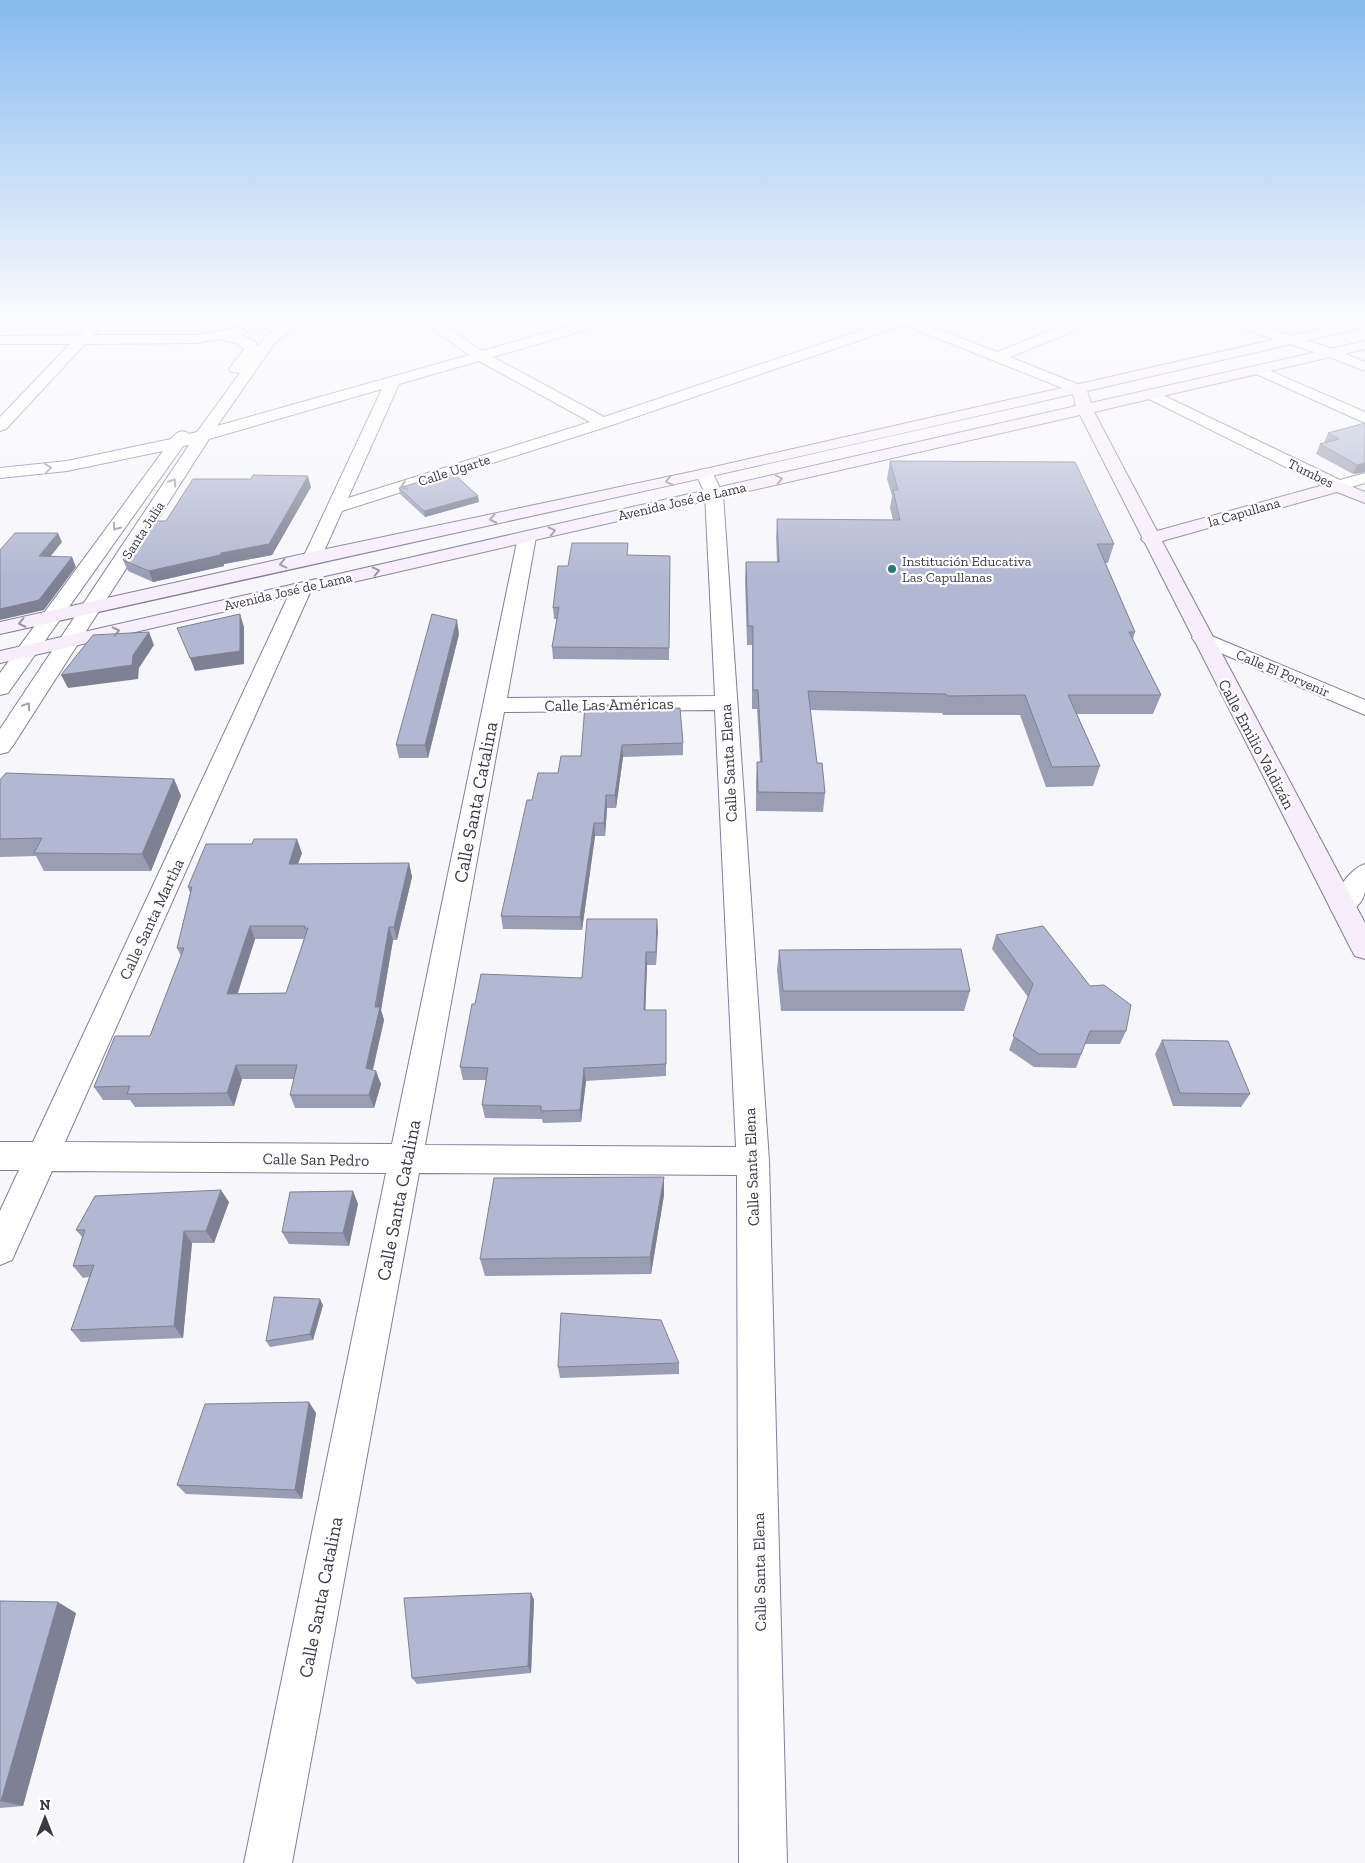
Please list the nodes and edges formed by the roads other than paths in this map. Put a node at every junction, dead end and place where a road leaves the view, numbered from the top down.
1 (20, 404) edge
2 (208, 404) edge
3 (225, 404) edge
4 (311, 404) edge
5 (383, 404) edge
6 (568, 404) edge
7 (658, 404) edge
8 (1025, 404) edge
9 (1083, 404) edge
10 (1110, 404) edge
11 (1170, 404) edge
12 (1334, 404) edge
13 (1085, 410) junction
14 (1365, 418) edge
15 (603, 423) junction
16 (0, 426) edge
17 (204, 434) junction
18 (177, 443) junction
19 (0, 474) edge
20 (1365, 478) edge
21 (710, 484) junction
22 (1338, 486) junction
23 (1365, 498) edge
24 (335, 508) junction
25 (527, 537) junction
26 (1150, 538) junction
27 (312, 558) junction
28 (302, 588) junction
29 (93, 607) junction
30 (51, 616) junction
31 (0, 628) edge
32 (1202, 638) junction
33 (71, 642) junction
34 (27, 651) junction
35 (0, 657) edge
36 (0, 688) edge
37 (724, 703) junction
38 (494, 705) junction
39 (1365, 708) edge
40 (0, 747) edge
41 (1365, 873) edge
42 (1342, 905) junction
43 (1365, 949) edge
44 (43, 1155) junction
45 (0, 1156) edge
46 (406, 1160) junction
47 (753, 1161) junction
48 (0, 1249) edge
49 (268, 1863) edge
50 (763, 1863) edge

1 - 16 street
2 - 18 street, Santa Julia
3 - 17 street, Santa Julia
4 - 17 street
5 - 24 street
6 - 15 street
7 - 15 street, Calle Ugarte
8 - 21 main road, Avenida José de Lama
9 - 13 main road, Calle Emilio Valdizán
10 - 13 main road, Avenida José de Lama
11 - 22 street, Tumbes
12 - 14 street
21 -> 13 main road, Avenida José de Lama
13 - 26 main road, Calle Emilio Valdizán
15 -> 24 street, Calle Ugarte
17 - 18 street
29 -> 17 street, Santa Julia
19 -> 18 street
18 -> 30 street, Santa Julia
20 - 22 street
25 -> 21 main road, Avenida José de Lama
21 -> 27 main road, Avenida José de Lama
21 - 37 street, Calle Santa Elena
22 - 23 main road, Tumbes
22 - 26 main road, la Capullana
24 - 27 street
28 -> 25 main road, Avenida José de Lama
25 - 38 street, Calle Santa Catalina
26 - 32 main road, Calle Emilio Valdizán
27 -> 29 main road, Avenida José de Lama
33 -> 28 main road, Avenida José de Lama
28 - 44 street, Calle Santa Martha
29 - 30 main road, Avenida José de Lama
29 - 33 street, Santa Julia
30 -> 31 main road, Avenida José de Lama
30 - 34 street, Santa Julia
32 - 39 street, Calle El Porvenir
32 - 42 main road, Calle Emilio Valdizán
33 - 34 main road, Avenida José de Lama
40 -> 33 street, Santa Julia
34 - 35 main road, Avenida José de Lama
34 - 36 street, Santa Julia
37 - 38 street, Calle Las Américas
37 - 47 street, Calle Santa Elena
38 - 46 street, Calle Santa Catalina
41 - 42 street
42 - 43 main road, Calle Emilio Valdizán
44 - 45 street, Calle San Pedro
44 - 46 street, Calle San Pedro
44 - 48 street, Calle Santa Martha
46 - 47 street, Calle San Pedro
46 - 49 street, Calle Santa Catalina
47 - 50 street, Calle Santa Elena

